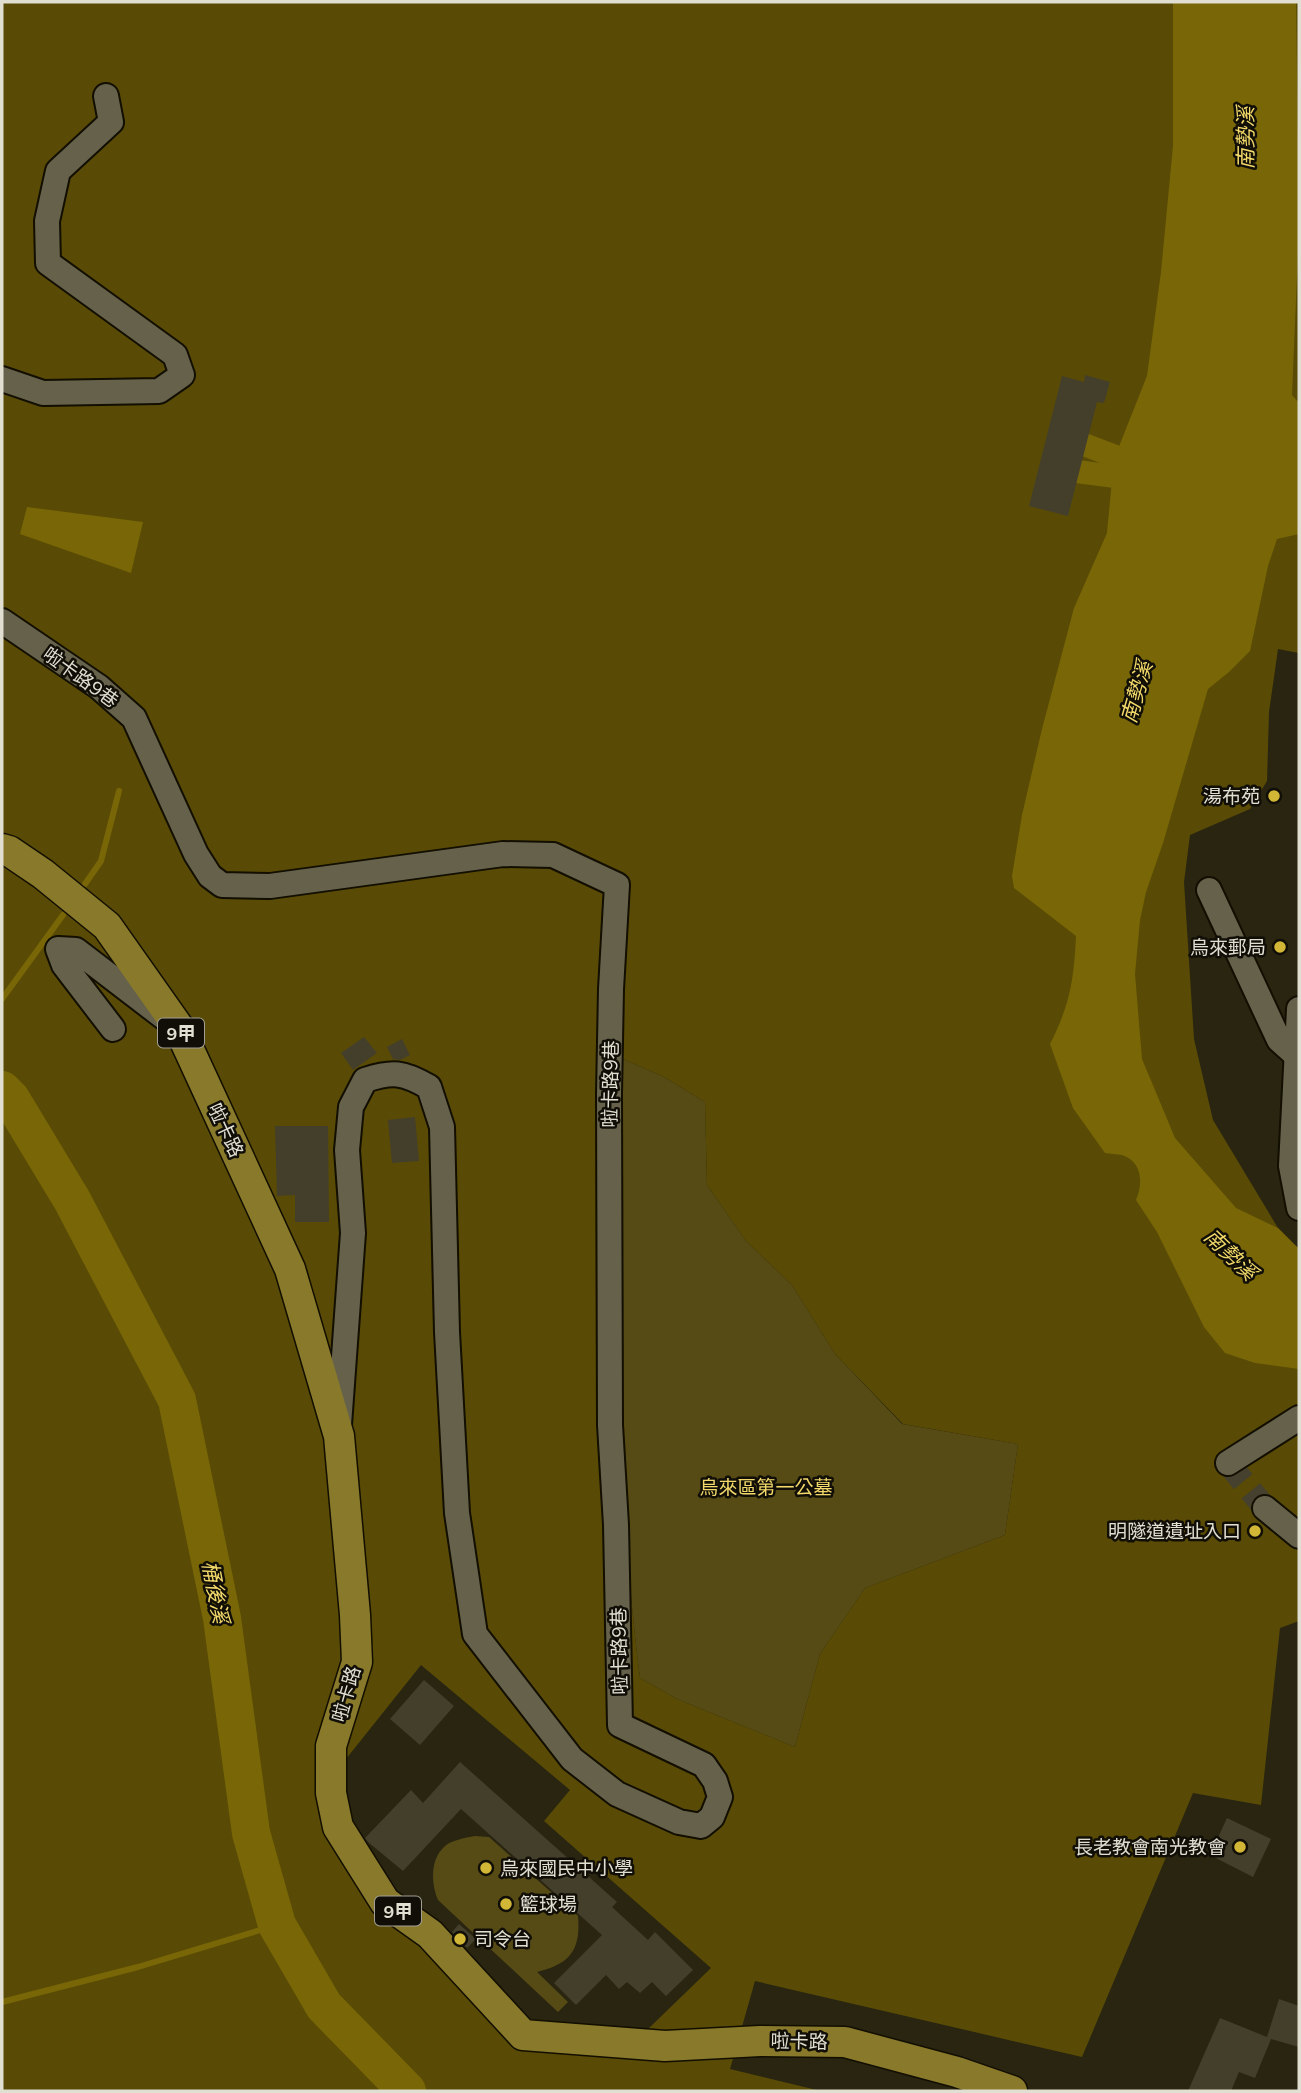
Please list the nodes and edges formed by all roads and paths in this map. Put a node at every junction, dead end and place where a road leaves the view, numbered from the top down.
1 (106, 96) dead end
2 (2, 379) edge
3 (2, 621) edge
4 (2, 849) edge
5 (1209, 890) dead end
6 (1299, 1009) edge
7 (179, 1028) junction
8 (113, 1029) dead end
9 (1297, 1056) junction
10 (1299, 1208) edge
11 (1299, 1418) edge
12 (339, 1436) junction
13 (1228, 1463) dead end
14 (1265, 1508) tunnel mouth
15 (1299, 1536) edge
16 (1012, 2091) edge

1 - 2 street
3 - 12 street, 啦卡路9巷
4 - 7 main road, 啦卡路 / 9甲
5 - 9 street
6 - 9 street
7 - 8 street
7 - 12 main road, 啦卡路 / 9甲
9 - 10 street
11 - 13 street
12 - 16 main road, 啦卡路 / 9甲
14 - 15 street

